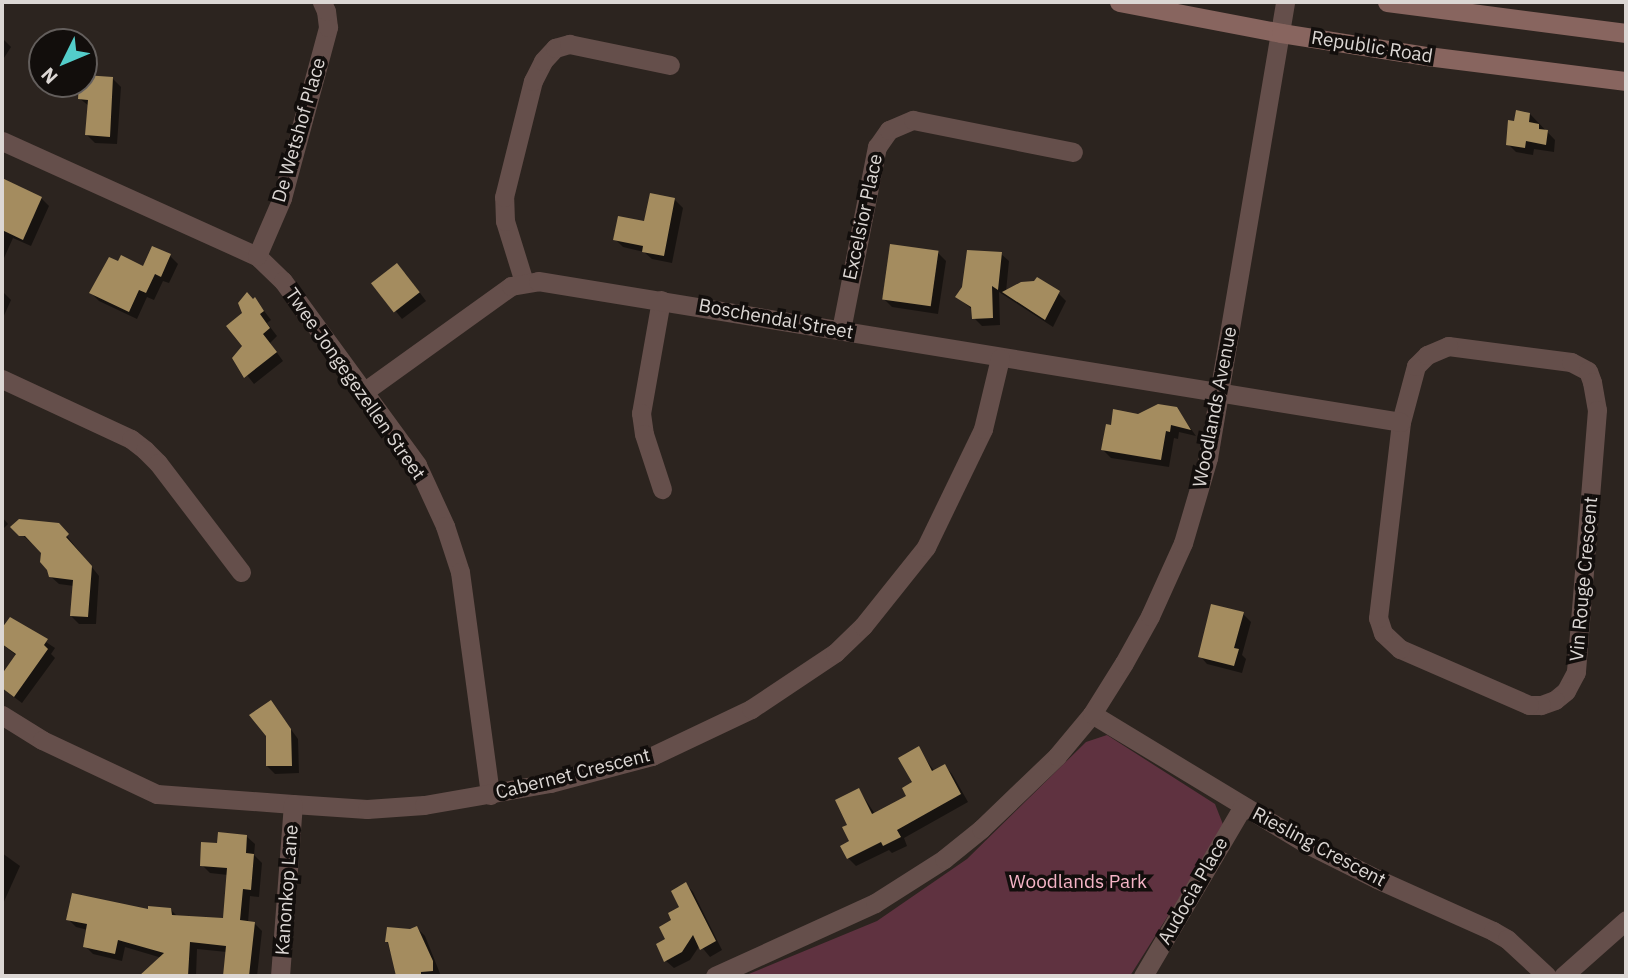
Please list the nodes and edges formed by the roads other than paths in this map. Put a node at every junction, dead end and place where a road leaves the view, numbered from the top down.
1 (321, 2) edge
2 (1119, 2) edge
3 (1285, 2) edge
4 (1388, 2) edge
5 (1281, 33) junction
6 (1626, 33) edge
7 (670, 65) dead end
8 (1626, 81) edge
9 (2, 141) edge
10 (1073, 152) dead end
11 (257, 256) junction
12 (524, 282) junction
13 (661, 300) junction
14 (841, 330) junction
15 (1000, 358) junction
16 (2, 379) edge
17 (365, 391) junction
18 (1219, 394) junction
19 (1401, 422) junction
20 (663, 489) dead end
21 (241, 572) dead end
22 (1092, 714) junction
23 (2, 715) edge
24 (490, 795) junction
25 (293, 804) junction
26 (1243, 806) junction
27 (1626, 920) edge
28 (280, 976) edge
29 (715, 976) edge
30 (1143, 976) edge
31 (1547, 976) edge
32 (1563, 976) edge

1 - 11 street, De Wetshof Place
2 - 5 main road, Republic Road
3 - 5 street, Woodlands Avenue
4 - 6 main road
5 - 8 main road, Republic Road
5 - 18 street, Woodlands Avenue
7 - 12 street
9 - 11 street, Twee Jongegezellen Street
10 - 14 street, Excelsior Place
11 - 17 street, Twee Jongegezellen Street
12 - 13 street, Boschendal Street
12 - 17 street, Boschendal Street
13 - 14 street, Boschendal Street
13 - 20 street
14 - 15 street, Boschendal Street
15 - 18 street, Boschendal Street
15 - 24 street, Cabernet Crescent
16 - 21 street
17 - 24 street, Twee Jongegezellen Street
18 - 19 street
18 - 22 street, Woodlands Avenue
19 - 19 street, Vin Rouge Crescent
22 - 26 street, Riesling Crescent
22 - 29 street, Woodlands Avenue
23 - 25 street, Cabernet Crescent
24 - 25 street, Cabernet Crescent
25 - 28 street, Kanonkop Lane
26 - 30 street, Audocia Place
26 - 31 street, Riesling Crescent
27 - 32 street

